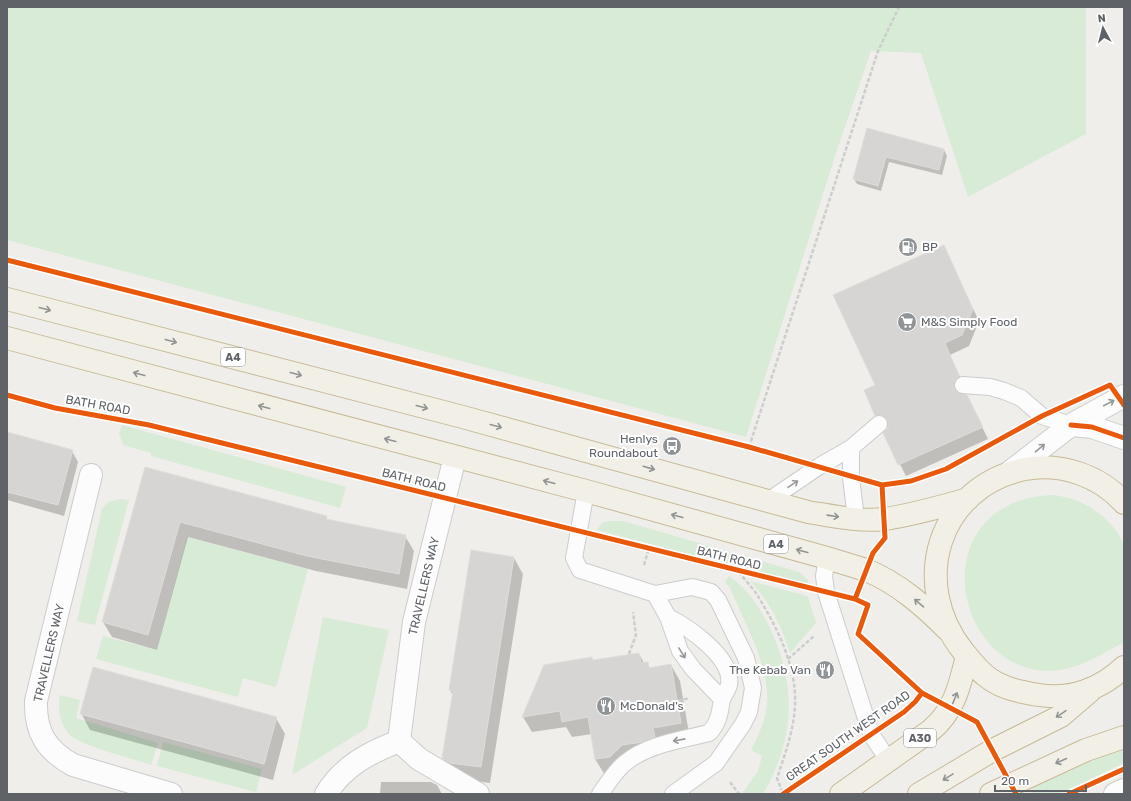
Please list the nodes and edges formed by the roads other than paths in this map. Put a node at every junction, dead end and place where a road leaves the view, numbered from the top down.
1 (7, 299) edge
2 (7, 338) edge
3 (963, 385) dead end
4 (1124, 396) edge
5 (879, 424) dead end
6 (1071, 425) junction
7 (1124, 438) edge
8 (852, 448) junction
9 (455, 457) junction
10 (1010, 472) junction
11 (91, 475) dead end
12 (586, 491) junction
13 (968, 499) junction
14 (768, 501) junction
15 (1124, 503) edge
16 (856, 519) junction
17 (827, 558) junction
18 (655, 594) junction
19 (668, 617) junction
20 (948, 630) junction
21 (967, 656) junction
22 (1122, 670) edge
23 (1092, 690) junction
24 (722, 699) junction
25 (1124, 737) edge
26 (399, 741) junction
27 (888, 760) junction
28 (1124, 790) edge
29 (171, 794) edge
30 (326, 794) edge
31 (478, 794) edge
32 (600, 794) edge
33 (673, 794) edge
34 (841, 794) edge
35 (919, 794) edge
36 (992, 794) edge
37 (1115, 794) edge

1 -> 14 highway, A4
9 -> 2 highway, A4
3 - 6 lane
6 -> 4 street
5 - 8 lane
6 - 7 street
10 -> 6 street
14 -> 8 lane
8 - 16 lane
12 -> 9 highway, A4
9 - 26 street, TRAVELLERS WAY
10 - 13 highway
10 - 15 highway
11 - 29 street, TRAVELLERS WAY
17 -> 12 highway, A4
12 - 18 lane
13 - 16 highway, A4
13 - 20 highway
14 -> 16 highway, A4
20 -> 17 highway, A4
17 - 27 lane
18 - 19 lane
18 - 33 lane
19 -> 24 lane
19 - 24 lane
20 - 21 highway
21 - 23 highway
27 -> 21 highway, A30
22 - 23 highway
23 -> 35 highway
24 -> 32 lane
25 -> 36 highway
26 - 30 street
26 - 31 street
27 - 34 highway, A30
28 - 37 street

